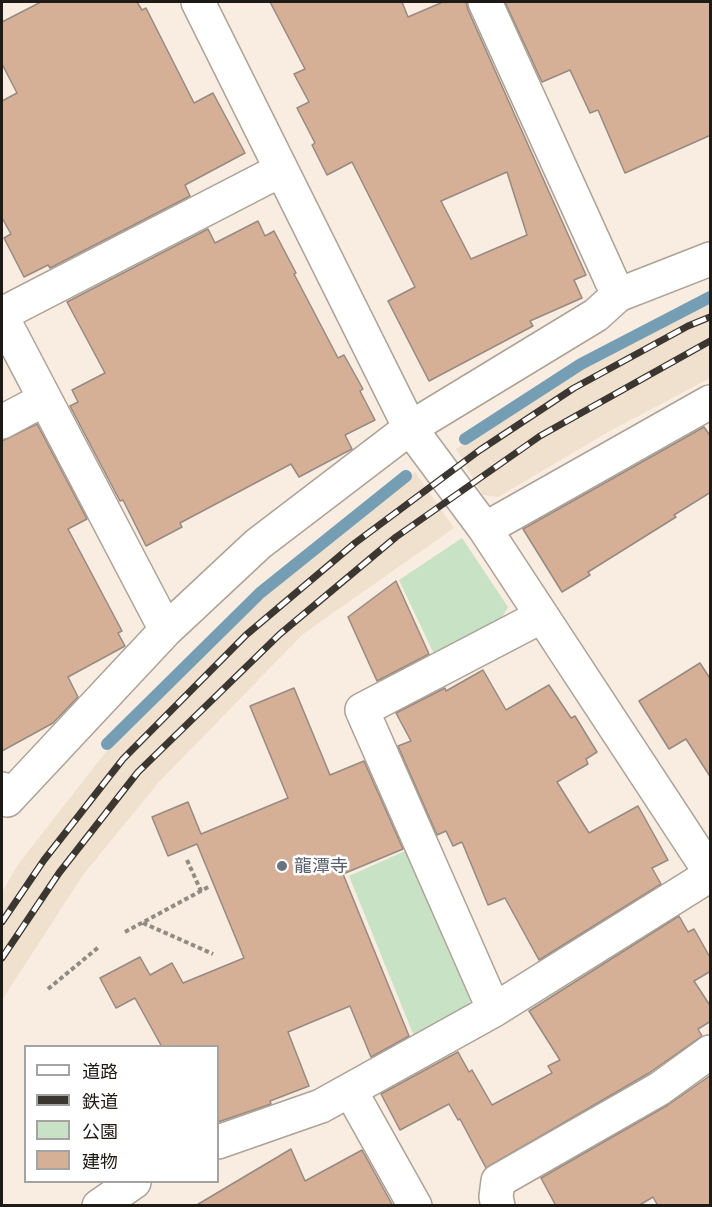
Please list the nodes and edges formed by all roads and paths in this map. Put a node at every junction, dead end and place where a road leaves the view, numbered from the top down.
1 (198, 2) edge
2 (485, 2) edge
3 (281, 170) junction
4 (711, 259) edge
5 (618, 295) junction
6 (2, 315) edge
7 (45, 399) junction
8 (711, 402) edge
9 (2, 422) edge
10 (410, 428) junction
11 (485, 530) junction
12 (543, 616) junction
13 (166, 630) junction
14 (2, 789) edge
15 (187, 860) dead end
16 (711, 873) edge
17 (210, 886) dead end
18 (201, 891) junction
19 (142, 923) junction
20 (125, 932) dead end
21 (100, 946) dead end
22 (213, 954) dead end
23 (48, 989) dead end
24 (494, 1010) junction
25 (711, 1052) edge
26 (350, 1090) junction
27 (219, 1142) edge
28 (133, 1183) edge
29 (492, 1203) edge
30 (99, 1206) edge
31 (415, 1206) edge

1 - 3 street
2 - 5 street
3 - 6 street
3 - 10 street
4 - 5 street
5 - 10 street
6 - 7 street
7 - 9 street
7 - 13 street
8 - 11 street
10 - 11 street
10 - 13 street
11 - 12 street
12 - 16 street
12 - 24 street
13 - 14 street
15 - 18 path
16 - 24 street
17 - 18 path
18 - 19 path
19 - 20 path
19 - 22 path
21 - 23 path
24 - 26 street
25 - 29 street
26 - 27 street
26 - 31 street
28 - 30 street

